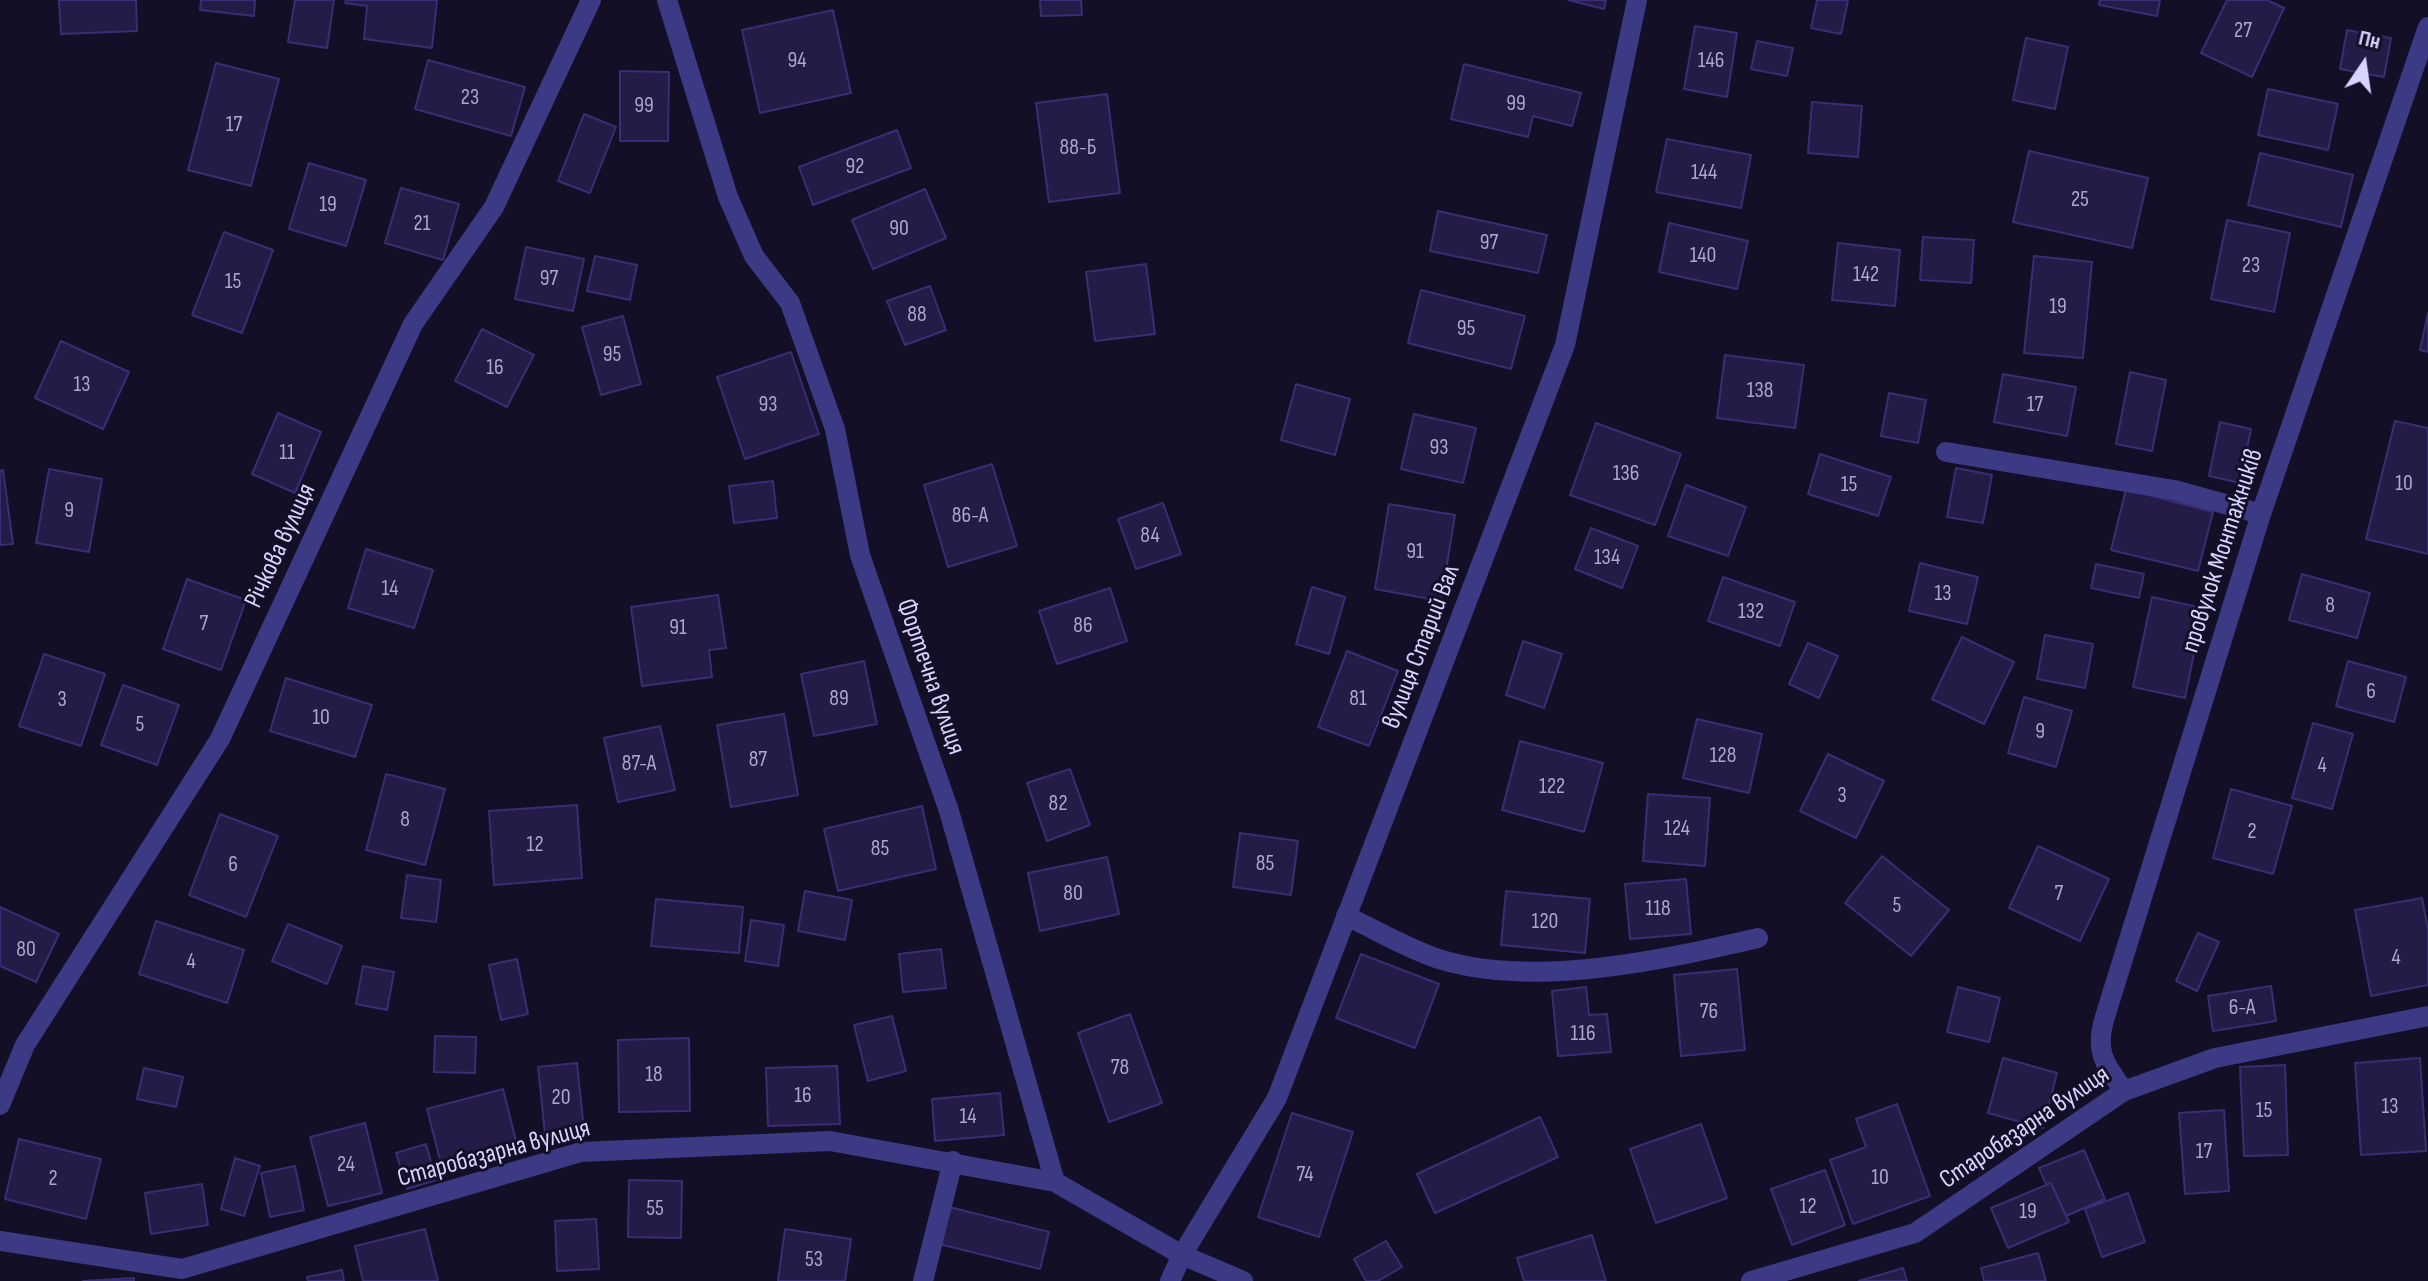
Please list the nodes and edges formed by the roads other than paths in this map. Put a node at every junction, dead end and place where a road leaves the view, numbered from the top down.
1 (591, 0) edge
2 (667, 0) edge
3 (1637, 0) edge
4 (2428, 27) edge
5 (1946, 452) dead end
6 (2261, 514) junction
7 (1346, 916) junction
8 (1758, 938) dead end
9 (2428, 1016) edge
10 (2124, 1091) junction
11 (0, 1105) edge
12 (953, 1161) junction
13 (1055, 1182) junction
14 (0, 1241) edge
15 (1182, 1255) junction
16 (180, 1275) edge
17 (923, 1281) edge
18 (1170, 1281) edge
19 (1243, 1281) edge
20 (1751, 1281) edge

1 - 11 street, Річкова вулиця
2 - 13 street, Фортечна вулиця
3 - 7 street, вулиця Старий Вал
4 - 6 street, провулок Монтажників
5 - 6 street
6 - 10 street, провулок Монтажників
7 - 8 street
7 - 15 street, вулиця Старий Вал
9 - 10 street, Старобазарна вулиця
10 - 20 street, Старобазарна вулиця
12 - 13 street, Старобазарна вулиця
12 - 16 street, Старобазарна вулиця
12 - 17 street
13 - 15 street
14 - 16 street, Старобазарна вулиця
15 - 18 street, вулиця Старий Вал
15 - 19 street

